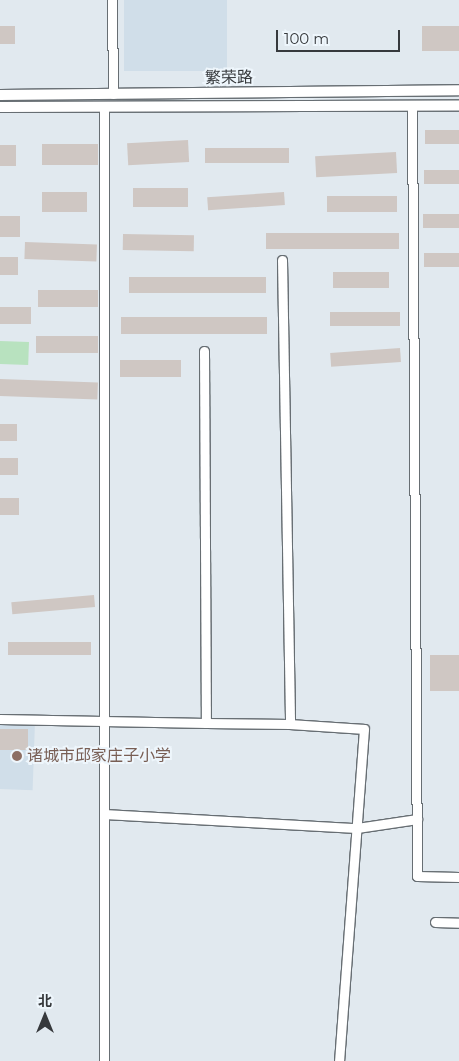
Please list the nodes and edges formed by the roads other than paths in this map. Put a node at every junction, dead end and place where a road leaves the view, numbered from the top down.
1 (112, 0) edge
2 (459, 90) edge
3 (113, 94) junction
4 (0, 95) edge
5 (412, 105) junction
6 (459, 105) edge
7 (0, 107) edge
8 (104, 107) junction
9 (282, 260) dead end
10 (204, 351) dead end
11 (0, 719) edge
12 (104, 720) junction
13 (206, 723) junction
14 (290, 724) junction
15 (104, 814) junction
16 (417, 819) junction
17 (357, 828) junction
18 (459, 878) edge
19 (435, 922) dead end
20 (459, 923) edge
21 (104, 1061) edge
22 (339, 1061) edge

1 - 3 street
2 - 3 main road, 繁荣路
3 - 4 main road, 繁荣路
5 - 6 main road, 繁荣路
5 - 8 main road, 繁荣路
5 - 16 street
7 - 8 main road, 繁荣路
8 - 12 street
9 - 14 street
10 - 13 street
11 - 12 street
12 - 13 street
12 - 15 street
13 - 14 street
14 - 17 street
15 - 17 street
15 - 21 street
16 - 17 street
16 - 18 street
17 - 22 street
19 - 20 street

